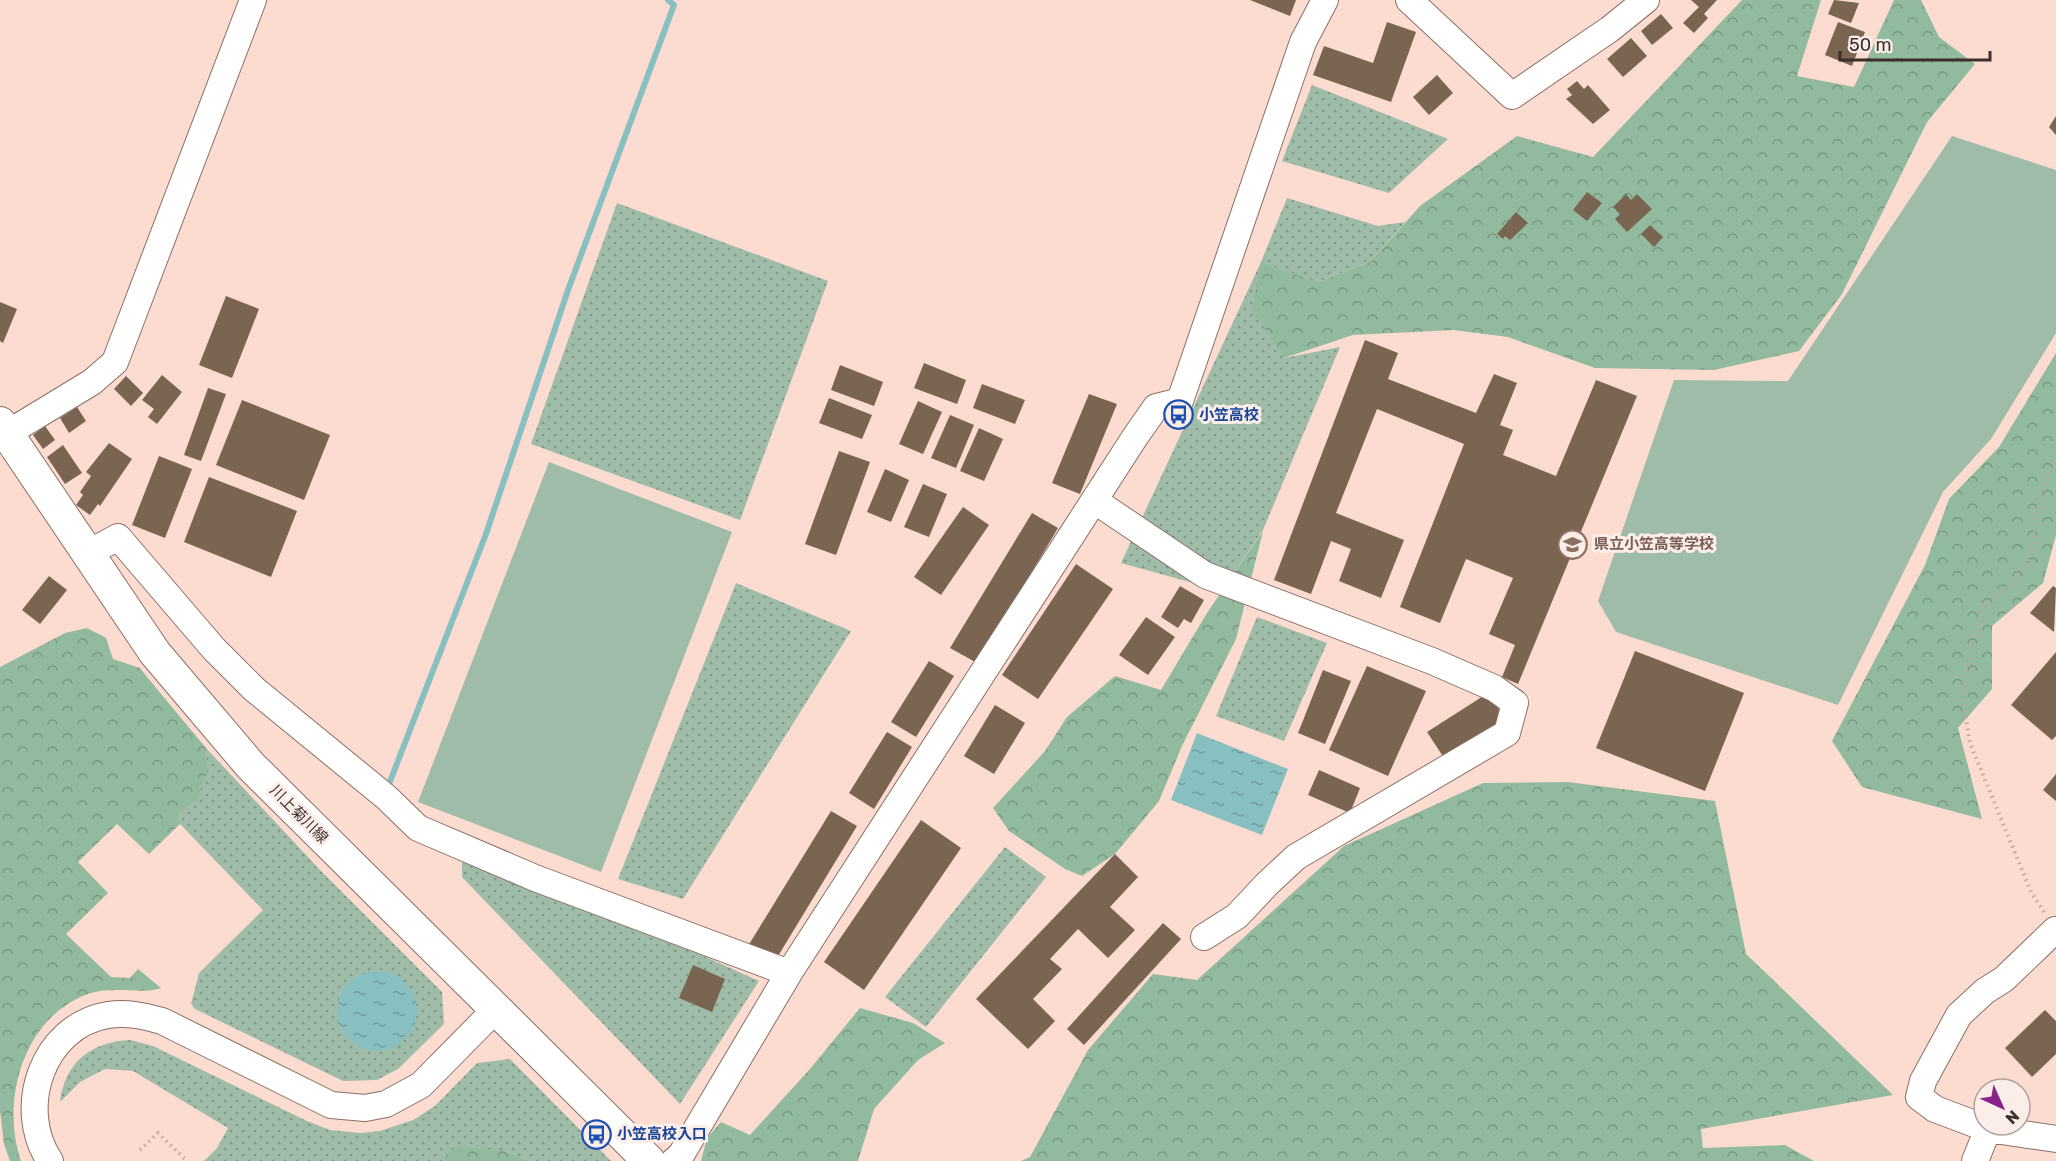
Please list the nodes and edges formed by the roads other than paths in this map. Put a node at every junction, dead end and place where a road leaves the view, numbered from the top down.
1 (253, 0) edge
2 (1324, 0) edge
3 (1410, 0) edge
4 (1646, 0) edge
5 (4, 428) edge
6 (1095, 501) junction
7 (87, 554) junction
8 (2055, 930) edge
9 (1204, 937) dead end
10 (789, 974) junction
11 (496, 1010) junction
12 (1972, 1123) edge
13 (2032, 1135) edge
14 (1985, 1137) edge
15 (2056, 1139) edge
16 (50, 1161) edge
17 (650, 1161) edge
18 (674, 1161) edge
19 (1975, 1161) edge

1 - 5 street
2 - 6 street
3 - 4 street
5 - 7 main road, 川上菊川線
6 - 9 street
6 - 10 street
7 - 10 street
7 - 11 main road, 川上菊川線
8 - 12 street
10 - 18 street
11 - 16 street
11 - 17 main road, 川上菊川線
13 - 15 street
14 - 19 street

